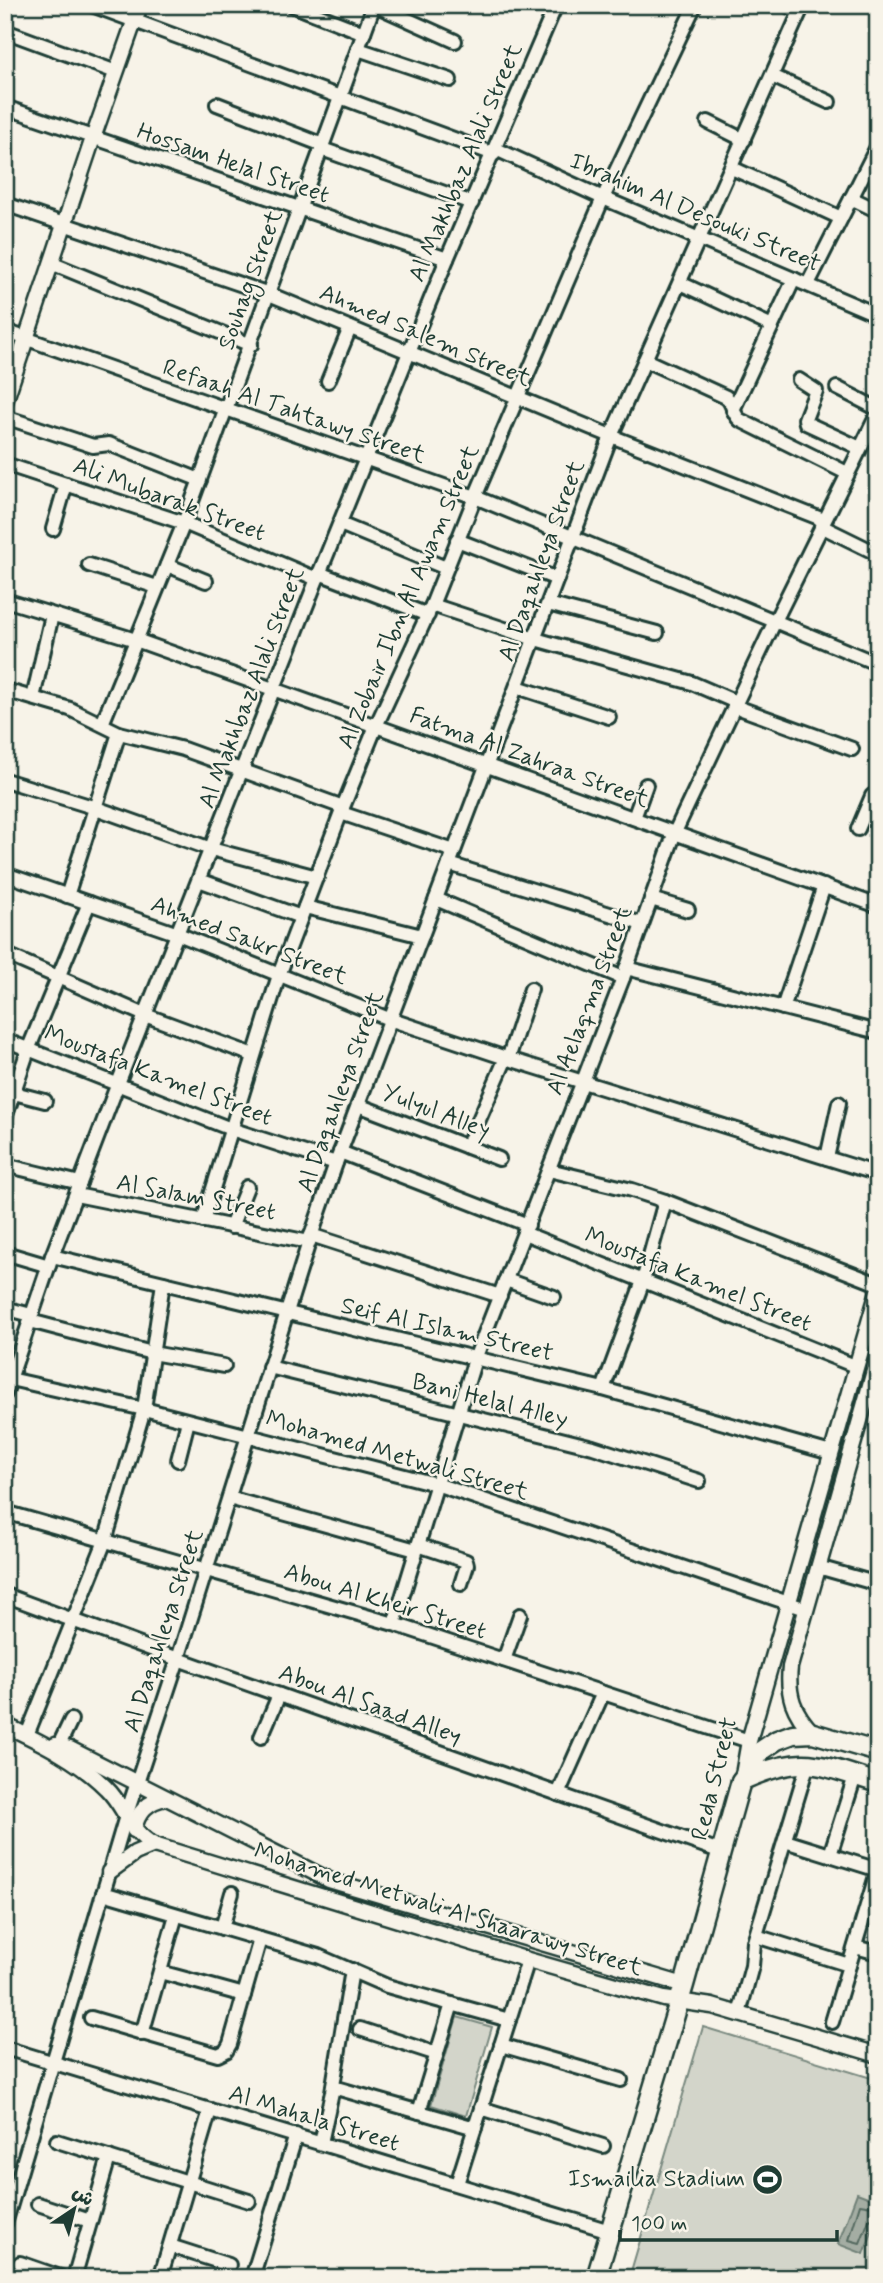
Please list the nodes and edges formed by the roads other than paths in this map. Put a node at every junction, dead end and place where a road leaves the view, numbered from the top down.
1 (92, 5) edge
2 (140, 5) edge
3 (292, 5) edge
4 (374, 5) edge
5 (556, 5) edge
6 (695, 5) edge
7 (786, 5) edge
8 (802, 9) edge
9 (135, 21) junction
10 (5, 31) edge
11 (364, 33) junction
12 (455, 41) dead end
13 (358, 49) junction
14 (116, 72) junction
15 (772, 76) junction
16 (450, 80) dead end
17 (341, 97) junction
18 (829, 102) dead end
19 (218, 104) dead end
20 (5, 107) edge
21 (708, 122) dead end
22 (93, 138) junction
23 (744, 140) junction
24 (322, 147) junction
25 (495, 151) junction
26 (877, 151) edge
27 (732, 168) junction
28 (603, 198) junction
29 (851, 198) junction
30 (472, 203) junction
31 (5, 204) edge
32 (300, 209) junction
33 (878, 211) edge
34 (841, 218) junction
35 (64, 225) junction
36 (700, 239) junction
37 (447, 260) junction
38 (51, 263) junction
39 (794, 279) junction
40 (680, 283) junction
41 (808, 285) junction
42 (269, 294) junction
43 (878, 315) edge
44 (772, 326) junction
45 (350, 328) junction
46 (5, 331) edge
47 (26, 340) junction
48 (251, 345) junction
49 (410, 352) junction
50 (645, 360) junction
51 (799, 380) dead end
52 (328, 381) dead end
53 (837, 388) dead end
54 (517, 397) junction
55 (6, 399) edge
56 (733, 410) junction
57 (226, 411) junction
58 (878, 411) edge
59 (5, 417) edge
60 (611, 436) junction
61 (860, 448) junction
62 (366, 460) junction
63 (5, 464) edge
64 (847, 473) junction
65 (200, 480) junction
66 (66, 484) junction
67 (475, 497) junction
68 (184, 523) junction
69 (822, 523) junction
70 (340, 524) junction
71 (53, 528) dead end
72 (573, 537) junction
73 (457, 540) junction
74 (878, 554) edge
75 (89, 565) dead end
76 (167, 565) junction
77 (446, 568) junction
78 (318, 576) junction
79 (557, 579) junction
80 (206, 582) dead end
81 (158, 587) junction
82 (5, 600) edge
83 (548, 604) junction
84 (430, 610) junction
85 (52, 615) junction
86 (775, 621) junction
87 (657, 633) dead end
88 (535, 639) junction
89 (136, 640) junction
90 (878, 664) edge
91 (517, 687) junction
92 (5, 690) edge
93 (274, 690) junction
94 (33, 698) junction
95 (735, 704) junction
96 (609, 717) dead end
97 (102, 724) junction
98 (376, 726) junction
99 (120, 733) junction
100 (852, 749) dead end
101 (487, 766) junction
102 (242, 770) junction
103 (5, 780) edge
104 (646, 785) dead end
105 (878, 792) edge
106 (96, 808) junction
107 (342, 810) junction
108 (634, 818) junction
109 (858, 829) dead end
110 (675, 832) junction
111 (211, 849) junction
112 (454, 851) junction
113 (449, 864) junction
114 (5, 874) edge
115 (317, 877) junction
116 (199, 880) junction
117 (824, 886) junction
118 (68, 896) junction
119 (436, 900) junction
120 (651, 900) junction
121 (89, 903) junction
122 (878, 906) edge
123 (688, 910) dead end
124 (303, 912) junction
125 (642, 924) junction
126 (178, 934) junction
127 (422, 936) junction
128 (5, 954) edge
129 (624, 973) junction
130 (279, 975) junction
131 (58, 977) junction
132 (531, 989) dead end
133 (783, 1008) junction
134 (145, 1015) junction
135 (389, 1019) junction
136 (878, 1032) edge
137 (5, 1040) edge
138 (28, 1050) junction
139 (253, 1055) junction
140 (507, 1058) junction
141 (583, 1082) junction
142 (117, 1086) junction
143 (14, 1093) junction
144 (45, 1101) dead end
145 (839, 1103) dead end
146 (358, 1105) junction
147 (5, 1118) edge
148 (231, 1129) junction
149 (467, 1147) junction
150 (338, 1157) junction
151 (827, 1158) junction
152 (499, 1159) dead end
153 (5, 1165) edge
154 (549, 1170) junction
155 (878, 1174) edge
156 (247, 1187) dead end
157 (78, 1189) junction
158 (665, 1201) junction
159 (203, 1221) junction
160 (232, 1227) junction
161 (526, 1229) junction
162 (310, 1239) junction
163 (5, 1253) edge
164 (51, 1261) junction
165 (506, 1280) junction
166 (643, 1281) junction
167 (163, 1283) junction
168 (878, 1284) edge
169 (878, 1291) edge
170 (500, 1296) junction
171 (554, 1297) dead end
172 (5, 1308) edge
173 (286, 1313) junction
174 (30, 1318) junction
175 (152, 1353) junction
176 (878, 1357) edge
177 (475, 1359) junction
178 (224, 1366) dead end
179 (855, 1366) junction
180 (269, 1367) junction
181 (10, 1379) junction
182 (603, 1389) junction
183 (5, 1394) edge
184 (144, 1409) junction
185 (458, 1415) junction
186 (188, 1421) junction
187 (248, 1436) junction
188 (831, 1453) junction
189 (178, 1460) dead end
190 (699, 1481) dead end
191 (436, 1484) junction
192 (229, 1498) junction
193 (5, 1512) edge
194 (105, 1541) junction
195 (417, 1547) junction
196 (818, 1567) junction
197 (206, 1571) junction
198 (461, 1584) dead end
199 (878, 1584) edge
200 (5, 1595) edge
201 (788, 1603) junction
202 (806, 1609) junction
203 (520, 1615) dead end
204 (74, 1621) junction
205 (394, 1624) junction
206 (178, 1659) junction
207 (504, 1660) junction
208 (603, 1693) junction
209 (279, 1695) junction
210 (71, 1720) dead end
211 (5, 1726) edge
212 (813, 1733) junction
213 (793, 1734) junction
214 (27, 1735) junction
215 (261, 1737) dead end
216 (750, 1741) junction
217 (44, 1743) junction
218 (59, 1745) junction
219 (878, 1752) edge
220 (802, 1763) junction
221 (855, 1776) junction
222 (741, 1781) junction
223 (136, 1783) junction
224 (878, 1783) edge
225 (558, 1794) junction
226 (166, 1798) junction
227 (126, 1816) junction
228 (134, 1830) junction
229 (785, 1841) junction
230 (154, 1845) junction
231 (267, 1850) junction
232 (722, 1852) junction
233 (830, 1855) junction
234 (878, 1870) edge
235 (109, 1872) junction
236 (258, 1877) junction
237 (875, 1889) edge
238 (103, 1893) junction
239 (232, 1893) dead end
240 (176, 1915) junction
241 (222, 1928) junction
242 (756, 1936) junction
243 (260, 1939) junction
244 (855, 1947) junction
245 (878, 1953) edge
246 (528, 1960) junction
247 (849, 1965) junction
248 (352, 1970) junction
249 (160, 1972) junction
250 (681, 1994) junction
251 (244, 1995) junction
252 (452, 2004) junction
253 (739, 2014) junction
254 (91, 2018) dead end
255 (509, 2020) junction
256 (832, 2022) dead end
257 (360, 2029) dead end
258 (142, 2034) junction
259 (501, 2045) junction
260 (5, 2048) edge
261 (437, 2054) junction
262 (878, 2055) edge
263 (53, 2063) junction
264 (621, 2080) dead end
265 (333, 2087) junction
266 (481, 2108) junction
267 (210, 2110) junction
268 (419, 2112) junction
269 (475, 2129) junction
270 (296, 2135) junction
271 (58, 2141) dead end
272 (321, 2143) junction
273 (603, 2146) dead end
274 (109, 2157) junction
275 (188, 2182) junction
276 (457, 2184) junction
277 (249, 2201) dead end
278 (38, 2204) dead end
279 (90, 2221) junction
280 (5, 2224) edge
281 (610, 2231) junction
282 (170, 2246) junction
283 (20, 2263) dead end
284 (229, 2265) dead end
285 (63, 2278) edge
286 (74, 2278) edge
287 (160, 2278) edge
288 (252, 2278) edge
289 (596, 2278) edge

1 - 9 street, Ibrahim Al Desouki Street
2 - 9 street
3 - 11 street
4 - 11 street, Souhag Street
4 - 12 street
5 - 25 street, Al Makhbaz Alali Street
6 - 28 street, Al Zobair Ibn Al Awam Street
7 - 8 street
8 - 15 street, Al Daqahleya Street
9 - 14 street
9 - 17 street, Ibrahim Al Desouki Street
10 - 14 street
11 - 13 street, Souhag Street
13 - 16 street
13 - 17 street, Souhag Street
14 - 22 street
15 - 18 street
15 - 23 street, Al Daqahleya Street
17 - 24 street, Souhag Street
17 - 25 street, Ibrahim Al Desouki Street
19 - 24 street
20 - 22 street, Hossam Helal Street
21 - 23 street
22 - 32 street, Hossam Helal Street
22 - 35 street
23 - 27 street, Al Daqahleya Street
24 - 30 street
24 - 32 street, Souhag Street
25 - 28 street, Ibrahim Al Desouki Street
25 - 30 street, Al Makhbaz Alali Street
26 - 29 street
27 - 34 street
27 - 36 street, Al Daqahleya Street
28 - 36 street, Ibrahim Al Desouki Street
28 - 54 street, Al Zobair Ibn Al Awam Street
29 - 33 street
29 - 34 street
30 - 37 street, Al Makhbaz Alali Street
31 - 35 street, Ahmed Salem Street
32 - 37 street, Hossam Helal Street
32 - 42 street, Souhag Street
34 - 41 street
35 - 38 street
35 - 42 street, Ahmed Salem Street
36 - 39 street, Ibrahim Al Desouki Street
36 - 40 street, Al Daqahleya Street
37 - 49 street, Al Makhbaz Alali Street
38 - 47 street
38 - 48 street
39 - 41 street, Ibrahim Al Desouki Street
39 - 44 street
40 - 44 street
40 - 50 street, Al Daqahleya Street
41 - 43 street, Ibrahim Al Desouki Street
42 - 45 street, Ahmed Salem Street
42 - 48 street, Souhag Street
44 - 56 street
45 - 49 street, Ahmed Salem Street
45 - 52 street
46 - 47 street, Refaah Al Tahtawy Street
47 - 55 street
47 - 57 street, Refaah Al Tahtawy Street
48 - 57 street, Souhag Street
49 - 54 street, Ahmed Salem Street
49 - 62 street, Al Makhbaz Alali Street
50 - 56 street
50 - 60 street, Al Daqahleya Street
51 - 61 street
53 - 58 street
54 - 60 street, Ahmed Salem Street
54 - 67 street, Al Zobair Ibn Al Awam Street
56 - 64 street
57 - 62 street, Refaah Al Tahtawy Street
57 - 65 street, Souhag Street
58 - 61 street, Al Aelaqma Street
59 - 65 street
60 - 69 street, Ahmed Salem Street
60 - 72 street, Al Daqahleya Street
61 - 64 street, Al Aelaqma Street
62 - 67 street, Refaah Al Tahtawy Street
62 - 70 street, Al Makhbaz Alali Street
63 - 66 street, Ali Mubarak Street
64 - 69 street, Al Aelaqma Street
65 - 68 street, Souhag Street
66 - 68 street, Ali Mubarak Street
66 - 71 street
67 - 72 street, Refaah Al Tahtawy Street
67 - 73 street, Al Zobair Ibn Al Awam Street
68 - 76 street, Souhag Street
68 - 78 street, Ali Mubarak Street
69 - 74 street, Ahmed Salem Street
69 - 86 street, Al Aelaqma Street
70 - 77 street
70 - 78 street, Al Makhbaz Alali Street
72 - 79 street, Al Daqahleya Street
72 - 86 street, Refaah Al Tahtawy Street
73 - 77 street, Al Zobair Ibn Al Awam Street
73 - 79 street
75 - 81 street
76 - 80 street
76 - 81 street, Souhag Street
77 - 84 street, Al Zobair Ibn Al Awam Street
78 - 84 street, Ali Mubarak Street
78 - 93 street, Al Makhbaz Alali Street
79 - 83 street, Al Daqahleya Street
81 - 89 street, Souhag Street
82 - 85 street, Fatma Al Zahraa Street
83 - 87 street
83 - 88 street, Al Daqahleya Street
84 - 88 street, Ali Mubarak Street
84 - 98 street, Al Zobair Ibn Al Awam Street
85 - 89 street, Fatma Al Zahraa Street
85 - 94 street
86 - 90 street, Refaah Al Tahtawy Street
86 - 95 street, Al Aelaqma Street
88 - 91 street, Al Daqahleya Street
88 - 95 street, Ali Mubarak Street
89 - 93 street, Fatma Al Zahraa Street
89 - 97 street, Souhag Street
91 - 96 street
91 - 101 street, Al Daqahleya Street
92 - 94 street
93 - 98 street, Fatma Al Zahraa Street
93 - 102 street, Al Makhbaz Alali Street
94 - 97 street
95 - 100 street, Ali Mubarak Street
95 - 110 street, Al Aelaqma Street
97 - 99 street
98 - 101 street, Fatma Al Zahraa Street
98 - 107 street, Al Zobair Ibn Al Awam Street
99 - 102 street
99 - 106 street
101 - 108 street, Fatma Al Zahraa Street
101 - 112 street, Al Daqahleya Street
102 - 107 street
102 - 111 street, Al Makhbaz Alali Street
103 - 106 street
104 - 108 street
105 - 109 street
106 - 111 street
106 - 118 street
107 - 112 street
107 - 115 street, Al Zobair Ibn Al Awam Street
108 - 110 street, Fatma Al Zahraa Street
110 - 117 street, Fatma Al Zahraa Street
110 - 120 street, Al Aelaqma Street
111 - 115 street
111 - 116 street, Al Makhbaz Alali Street
112 - 113 street, Al Daqahleya Street
113 - 119 street, Al Daqahleya Street
113 - 125 street
114 - 118 street, Ahmed Sakr Street
115 - 124 street, Al Zobair Ibn Al Awam Street
116 - 124 street
116 - 126 street, Al Makhbaz Alali Street
117 - 122 street, Fatma Al Zahraa Street
117 - 133 street
118 - 121 street, Ahmed Sakr Street
119 - 127 street, Al Daqahleya Street
119 - 129 street
120 - 123 street
120 - 125 street, Al Aelaqma Street
121 - 126 street, Ahmed Sakr Street
121 - 131 street
124 - 127 street
124 - 130 street, Al Zobair Ibn Al Awam Street
125 - 129 street, Al Aelaqma Street
126 - 130 street, Ahmed Sakr Street
126 - 134 street, Al Makhbaz Alali Street
127 - 135 street, Al Daqahleya Street
128 - 131 street
129 - 133 street
129 - 141 street, Al Aelaqma Street
130 - 135 street, Ahmed Sakr Street
130 - 139 street, Al Zobair Ibn Al Awam Street
131 - 134 street
131 - 138 street
132 - 140 street
133 - 136 street
134 - 139 street
134 - 142 street, Al Makhbaz Alali Street
135 - 140 street, Ahmed Sakr Street
135 - 146 street, Al Daqahleya Street
137 - 138 street, Moustafa Kamel Street
138 - 142 street, Moustafa Kamel Street
138 - 143 street
139 - 148 street, Al Zobair Ibn Al Awam Street
140 - 141 street, Ahmed Sakr Street
140 - 149 street
141 - 151 street, Ahmed Sakr Street
141 - 154 street, Al Aelaqma Street
142 - 148 street, Moustafa Kamel Street
142 - 157 street, Al Makhbaz Alali Street
143 - 144 street
143 - 147 street
145 - 151 street
146 - 149 street, Yulyul Alley
146 - 150 street, Al Daqahleya Street
148 - 150 street, Moustafa Kamel Street
148 - 159 street, Al Zobair Ibn Al Awam Street
149 - 152 street, Yulyul Alley
150 - 161 street, Moustafa Kamel Street
150 - 162 street, Al Daqahleya Street
151 - 155 street, Ahmed Sakr Street
153 - 157 street, Al Salam Street
154 - 158 street
154 - 161 street, Al Aelaqma Street
156 - 160 street
157 - 159 street, Al Salam Street
157 - 164 street, Al Makhbaz Alali Street
158 - 166 street
158 - 168 street
159 - 160 street, Al Salam Street
160 - 162 street, Al Salam Street
161 - 165 street, Al Aelaqma Street
161 - 166 street, Moustafa Kamel Street
162 - 170 street, Al Salam Street
162 - 173 street, Al Daqahleya Street
163 - 164 street, Seif Al Islam Street
164 - 167 street, Seif Al Islam Street
164 - 174 street, Al Makhbaz Alali Street
165 - 170 street, Al Aelaqma Street
165 - 171 street
166 - 179 street, Moustafa Kamel Street
166 - 182 street
167 - 173 street, Seif Al Islam Street
167 - 175 street
169 - 179 street, Reda Street
170 - 177 street, Al Aelaqma Street
172 - 174 street
173 - 177 street, Seif Al Islam Street
173 - 180 street, Al Daqahleya Street
174 - 175 street
174 - 181 street, Al Makhbaz Alali Street
175 - 178 street
175 - 184 street
176 - 196 street
177 - 182 street, Seif Al Islam Street
177 - 185 street, Al Aelaqma Street
179 - 188 street, Reda Street
180 - 185 street, Bani Helal Alley
180 - 187 street, Al Daqahleya Street
181 - 183 street, Al Makhbaz Alali Street
181 - 184 street, Mohamed Metwali Street
182 - 188 street, Seif Al Islam Street
184 - 186 street, Mohamed Metwali Street
184 - 194 street
185 - 190 street, Bani Helal Alley
185 - 191 street, Al Aelaqma Street
186 - 187 street, Mohamed Metwali Street
186 - 189 street
187 - 191 street, Mohamed Metwali Street
187 - 192 street, Al Daqahleya Street
188 - 201 street, Reda Street
191 - 195 street, Al Aelaqma Street
191 - 201 street, Mohamed Metwali Street
192 - 195 street
192 - 197 street, Al Daqahleya Street
193 - 194 street, Abou Al Kheir Street
194 - 197 street, Abou Al Kheir Street
194 - 204 street
195 - 198 street
195 - 205 street, Al Aelaqma Street
196 - 199 street
196 - 202 street
197 - 205 street, Abou Al Kheir Street
197 - 206 street, Al Daqahleya Street
200 - 204 street, Abou Al Saad Alley
201 - 202 street, Mohamed Metwali Street
201 - 216 street, Reda Street
202 - 212 street
203 - 207 street
204 - 206 street, Abou Al Saad Alley
204 - 214 street
205 - 207 street, Abou Al Kheir Street
206 - 209 street, Abou Al Saad Alley
206 - 223 street, Al Daqahleya Street
207 - 208 street, Abou Al Kheir Street
208 - 216 street, Abou Al Kheir Street
208 - 225 street
209 - 215 street
209 - 225 street, Abou Al Saad Alley
210 - 218 street
211 - 214 street, Mohamed Metwali Al Shaarawy Street
212 - 213 main road
212 - 219 main road
213 - 220 main road
213 - 222 main road
214 - 217 street, Mohamed Metwali Al Shaarawy Street
216 - 222 street, Reda Street
217 - 218 street, Mohamed Metwali Al Shaarawy Street
217 - 227 street, Mohamed Metwali Al Shaarawy Street
218 - 223 street, Mohamed Metwali Al Shaarawy Street
220 - 221 main road
220 - 222 main road
220 - 229 street
221 - 224 main road
221 - 233 street
222 - 232 main road, Reda Street
223 - 226 street, Mohamed Metwali Al Shaarawy Street
223 - 227 street, Al Daqahleya Street
225 - 232 street, Abou Al Saad Alley
226 - 228 street
226 - 231 street, Mohamed Metwali Al Shaarawy Street
227 - 228 street, Mohamed Metwali Al Shaarawy Street
227 - 235 street, Al Daqahleya Street
228 - 230 street, Mohamed Metwali Al Shaarawy Street
229 - 233 street
229 - 242 street
230 - 235 street
230 - 236 street, Mohamed Metwali Al Shaarawy Street
231 - 236 street
231 - 250 street, Mohamed Metwali Al Shaarawy Street
232 - 250 main road, Reda Street
233 - 234 street
234 - 237 street
235 - 238 street, Al Daqahleya Street
236 - 246 street, Mohamed Metwali Al Shaarawy Street
237 - 244 street
238 - 240 street
238 - 263 street, Al Daqahleya Street
239 - 241 street
240 - 241 street
240 - 249 street
241 - 243 street
242 - 247 street
242 - 253 street
243 - 248 street
243 - 251 street
244 - 245 street
244 - 247 street
246 - 250 street, Mohamed Metwali Al Shaarawy Street
246 - 255 street
247 - 256 street
248 - 252 street
248 - 265 street
249 - 251 street
249 - 258 street
250 - 253 street, Mohamed Metwali Al Shaarawy Street
250 - 281 main road, Reda Street
251 - 258 street
252 - 255 street
252 - 261 street
253 - 262 street, Mohamed Metwali Al Shaarawy Street
254 - 258 street
255 - 259 street
257 - 261 street
259 - 264 street
259 - 266 street
260 - 263 street, Al Mahala Street
261 - 268 street
263 - 267 street, Al Mahala Street
263 - 280 street, Al Daqahleya Street
265 - 268 street
265 - 272 street
266 - 269 street
266 - 273 street
267 - 270 street, Al Mahala Street
267 - 275 street
268 - 269 street
269 - 276 street
270 - 272 street, Al Mahala Street
270 - 288 street
271 - 274 street
272 - 276 street, Al Mahala Street
274 - 275 street
274 - 279 street
275 - 277 street
275 - 282 street
276 - 281 street, Al Mahala Street
278 - 279 street
279 - 286 street
281 - 289 main road, Reda Street
282 - 284 street
282 - 287 street
283 - 285 street

